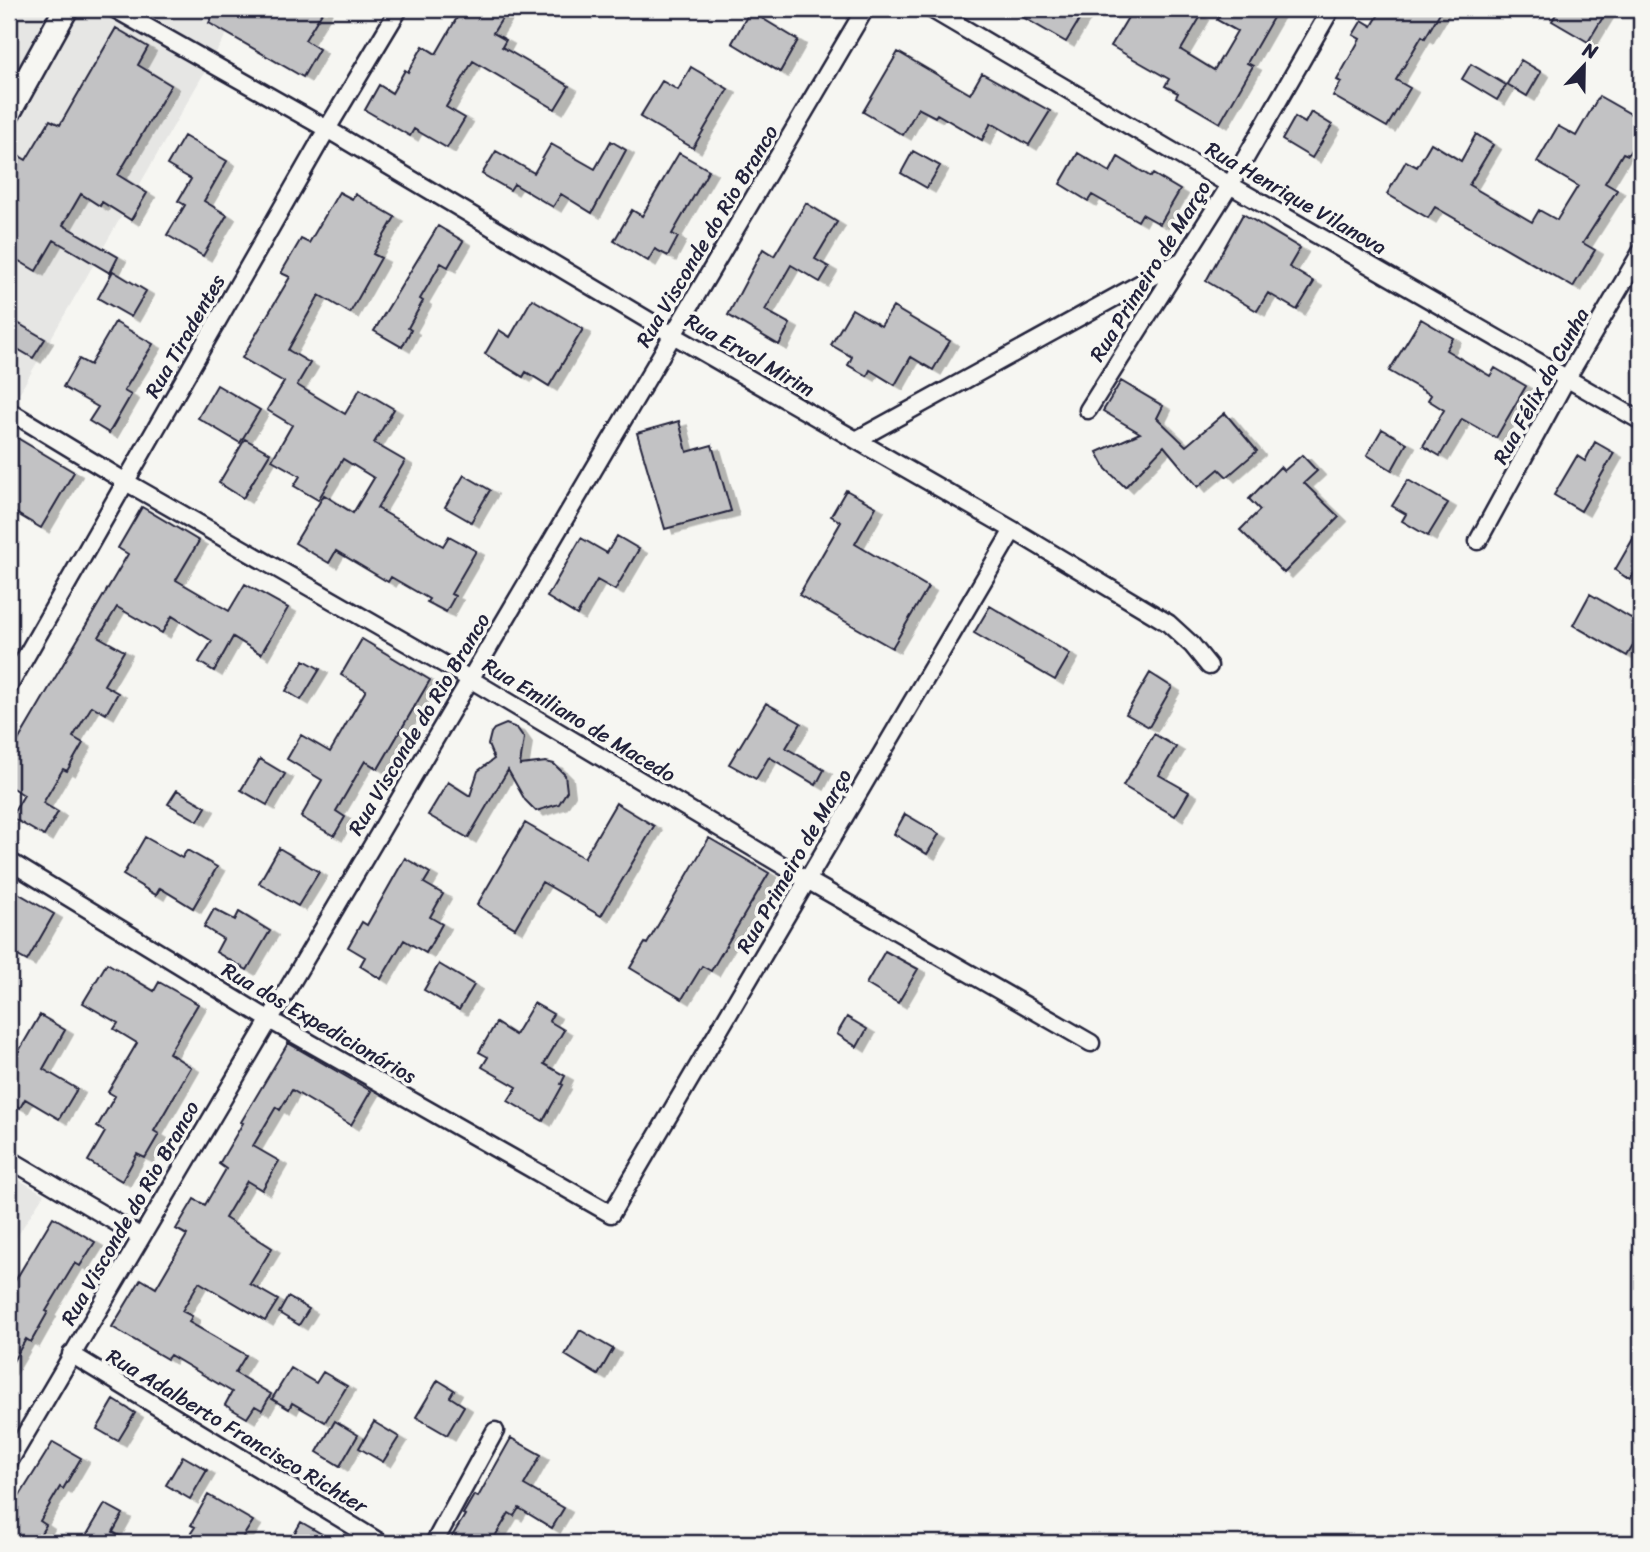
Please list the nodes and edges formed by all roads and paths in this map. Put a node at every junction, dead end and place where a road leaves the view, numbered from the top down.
1 (66, 9) edge
2 (115, 9) edge
3 (399, 9) edge
4 (865, 9) edge
5 (931, 9) edge
6 (1331, 9) edge
7 (9, 111) edge
8 (327, 129) junction
9 (1230, 185) junction
10 (1641, 252) edge
11 (1182, 260) junction
12 (673, 335) junction
13 (1567, 378) junction
14 (1088, 410) dead end
15 (9, 411) edge
16 (1641, 421) edge
17 (856, 440) junction
18 (126, 482) junction
19 (1013, 530) junction
20 (1478, 541) dead end
21 (1209, 666) dead end
22 (470, 679) junction
23 (9, 686) edge
24 (9, 861) edge
25 (807, 880) junction
26 (268, 1019) junction
27 (1091, 1043) dead end
28 (9, 1159) edge
29 (611, 1214) joint
30 (141, 1237) junction
31 (71, 1354) junction
32 (495, 1431) dead end
33 (9, 1462) edge
34 (381, 1543) edge
35 (434, 1543) edge

1 - 7 main road
2 - 8 street, Rua Erval Mirim
3 - 8 street, Rua Tiradentes
4 - 12 street, Rua Visconde do Rio Branco
5 - 9 street, Rua Henrique Vilanova
6 - 9 street, Rua Primeiro de Março
8 - 12 street, Rua Erval Mirim
8 - 18 street, Rua Tiradentes
9 - 11 street, Rua Primeiro de Março
9 - 13 street, Rua Henrique Vilanova
10 - 13 street, Rua Félix da Cunha
11 - 14 street, Rua Primeiro de Março
11 - 17 street
12 - 17 street, Rua Erval Mirim
12 - 22 street, Rua Visconde do Rio Branco
13 - 16 street, Rua Henrique Vilanova
13 - 20 street, Rua Félix da Cunha
15 - 18 street, Rua Emiliano de Macedo
17 - 19 street, Rua Erval Mirim
18 - 22 street, Rua Emiliano de Macedo
18 - 23 street, Rua Tiradentes
19 - 21 street, Rua Erval Mirim
19 - 25 street, Rua Primeiro de Março
22 - 25 street, Rua Emiliano de Macedo
22 - 26 street, Rua Visconde do Rio Branco
24 - 26 street, Rua dos Expedicionários
25 - 27 street, Rua Emiliano de Macedo
25 - 29 street, Rua Primeiro de Março
26 - 29 street, Rua dos Expedicionários
26 - 30 street, Rua Visconde do Rio Branco
28 - 30 street
30 - 31 street, Rua Visconde do Rio Branco
31 - 33 street, Rua Visconde do Rio Branco
31 - 34 street, Rua Adalberto Francisco Richter
32 - 35 street

